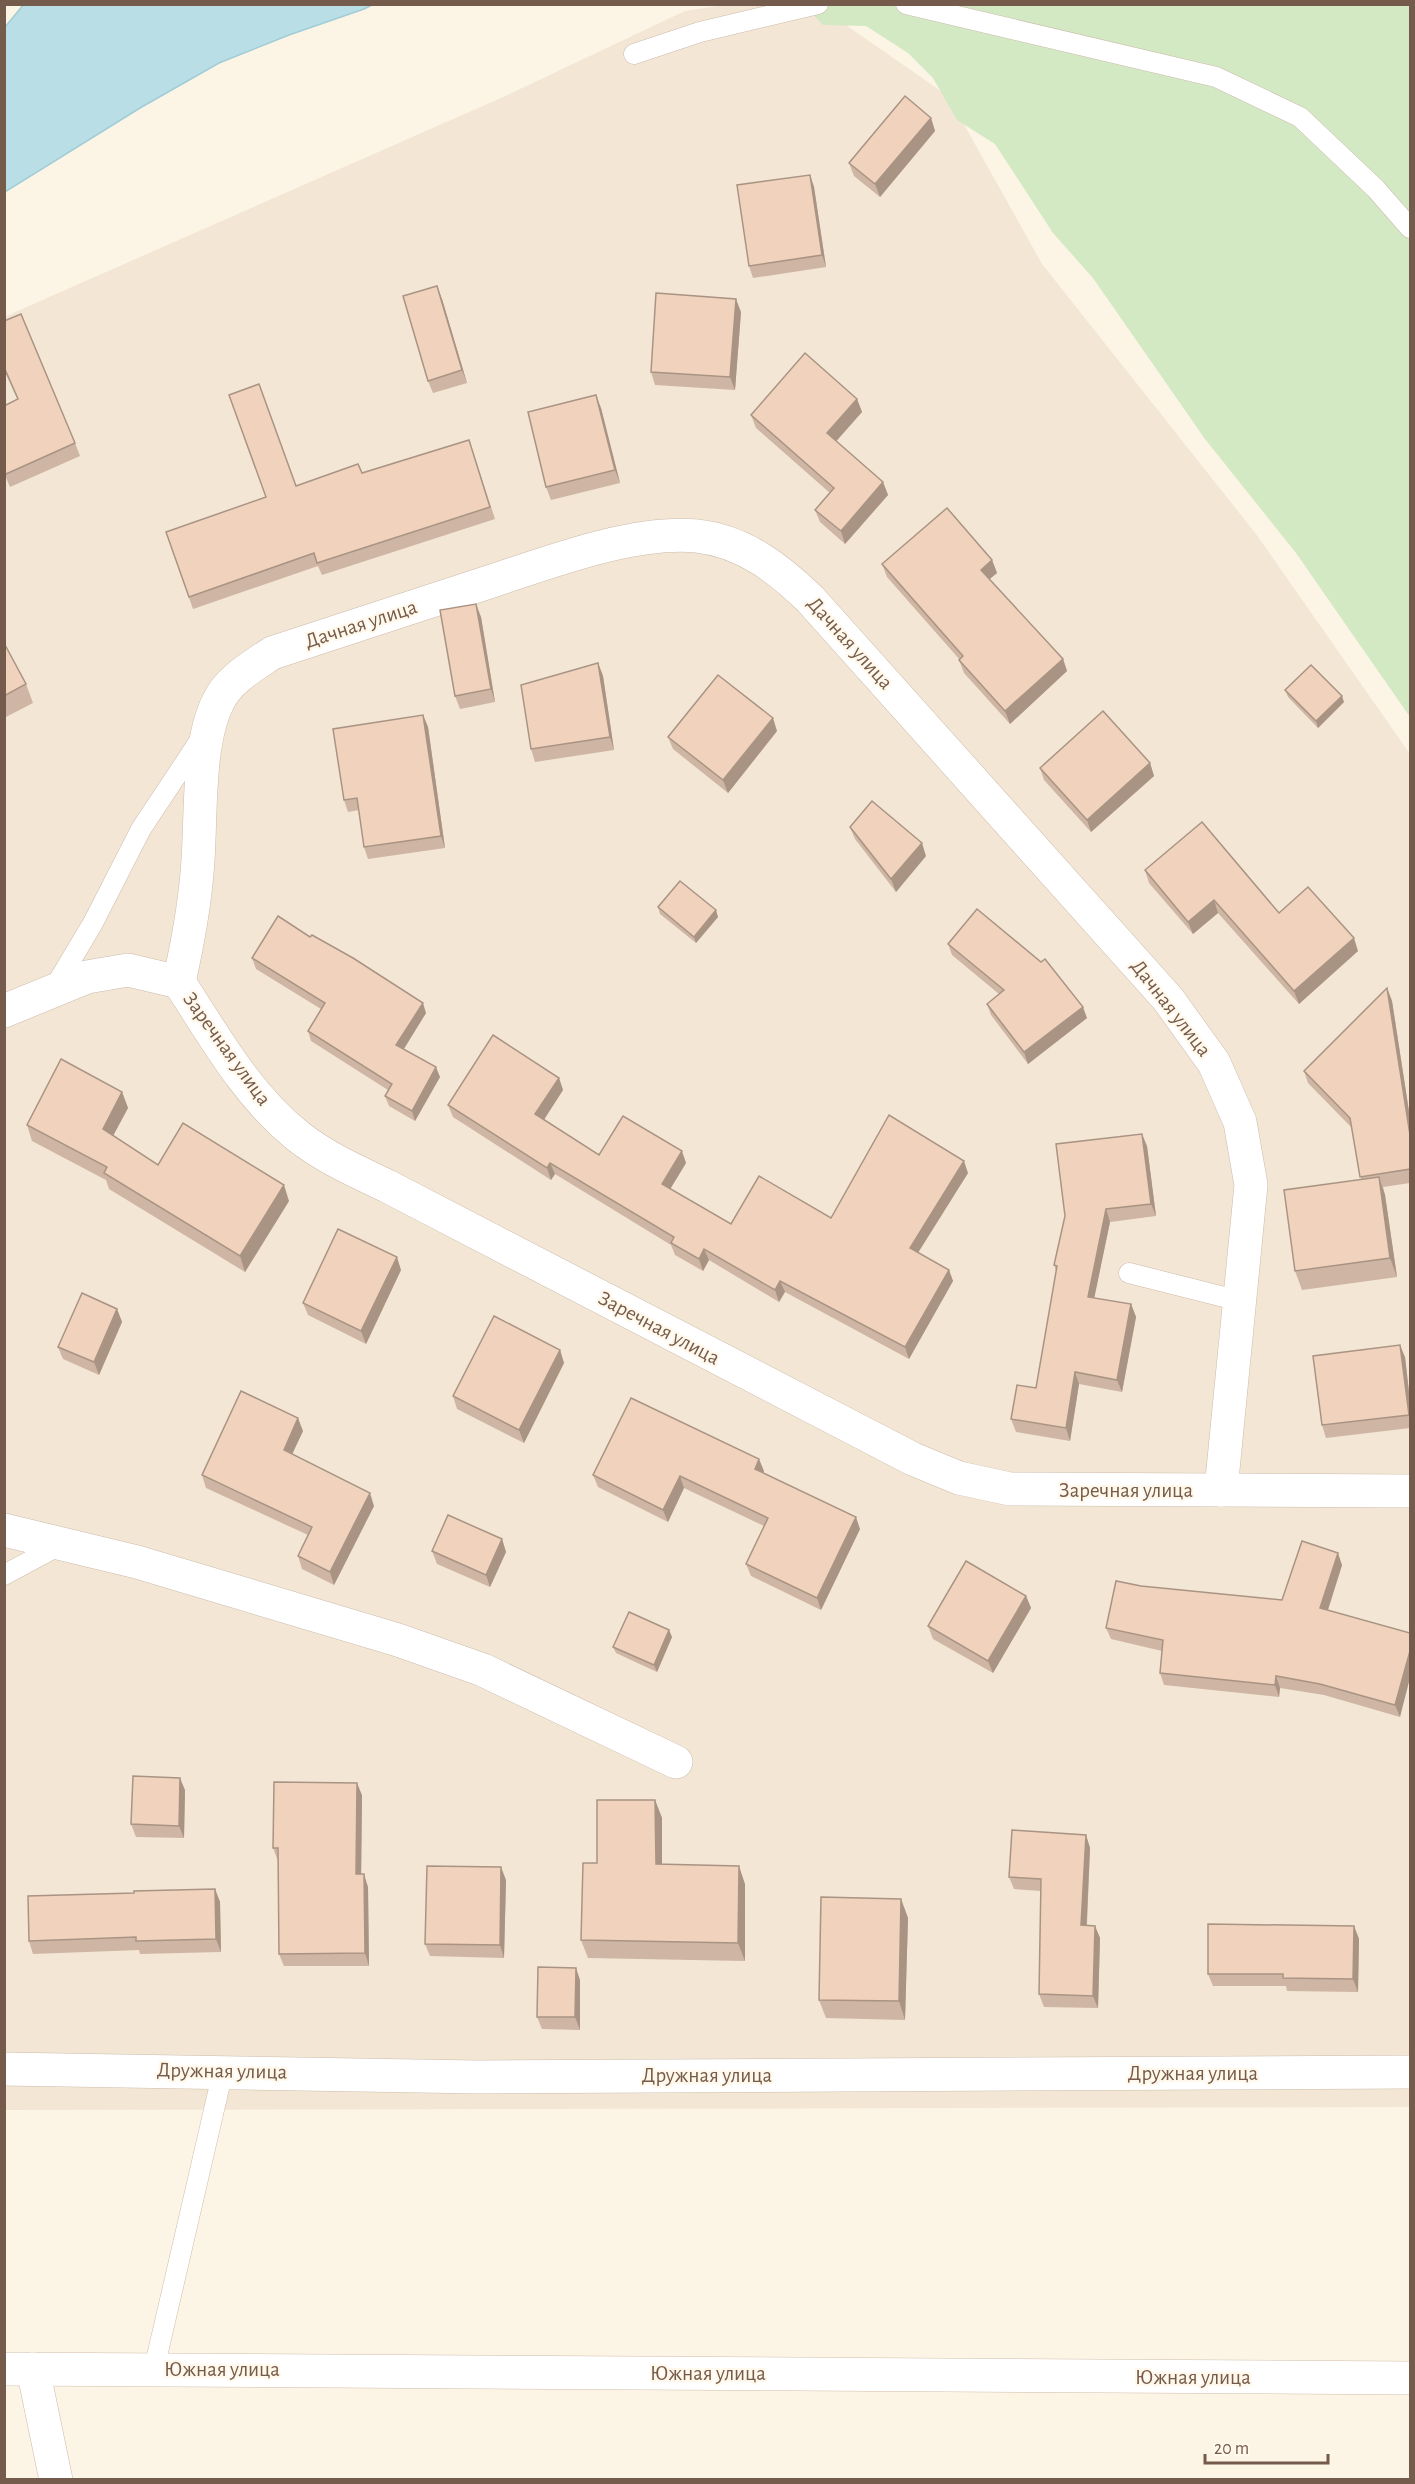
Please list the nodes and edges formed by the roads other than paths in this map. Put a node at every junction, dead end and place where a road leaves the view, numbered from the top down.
1 (818, 4) edge
2 (906, 4) edge
3 (634, 54) dead end
4 (1410, 228) edge
5 (208, 728) junction
6 (180, 982) junction
7 (53, 990) junction
8 (4, 1011) edge
9 (1130, 1273) dead end
10 (1240, 1301) junction
11 (1221, 1490) junction
12 (1410, 1491) edge
13 (4, 1530) edge
14 (60, 1545) junction
15 (4, 1575) edge
16 (676, 1762) dead end
17 (4, 2069) edge
18 (223, 2071) junction
19 (1410, 2072) edge
20 (19, 2369) edge
21 (154, 2369) junction
22 (1410, 2378) edge
23 (56, 2480) edge

1 - 3 lane
2 - 4 lane
5 - 6 street, Дачная улица
5 - 7 lane
5 - 10 street, Дачная улица
6 - 7 street, Заречная улица
6 - 11 street, Заречная улица
7 - 8 street, Заречная улица
9 - 10 lane
10 - 11 street, Дачная улица
11 - 12 street, Заречная улица
13 - 14 street
14 - 15 lane
14 - 16 street
17 - 18 street, Дружная улица
18 - 19 street, Дружная улица
18 - 21 lane
20 - 21 street, Южная улица
20 - 23 street
21 - 22 street, Южная улица

